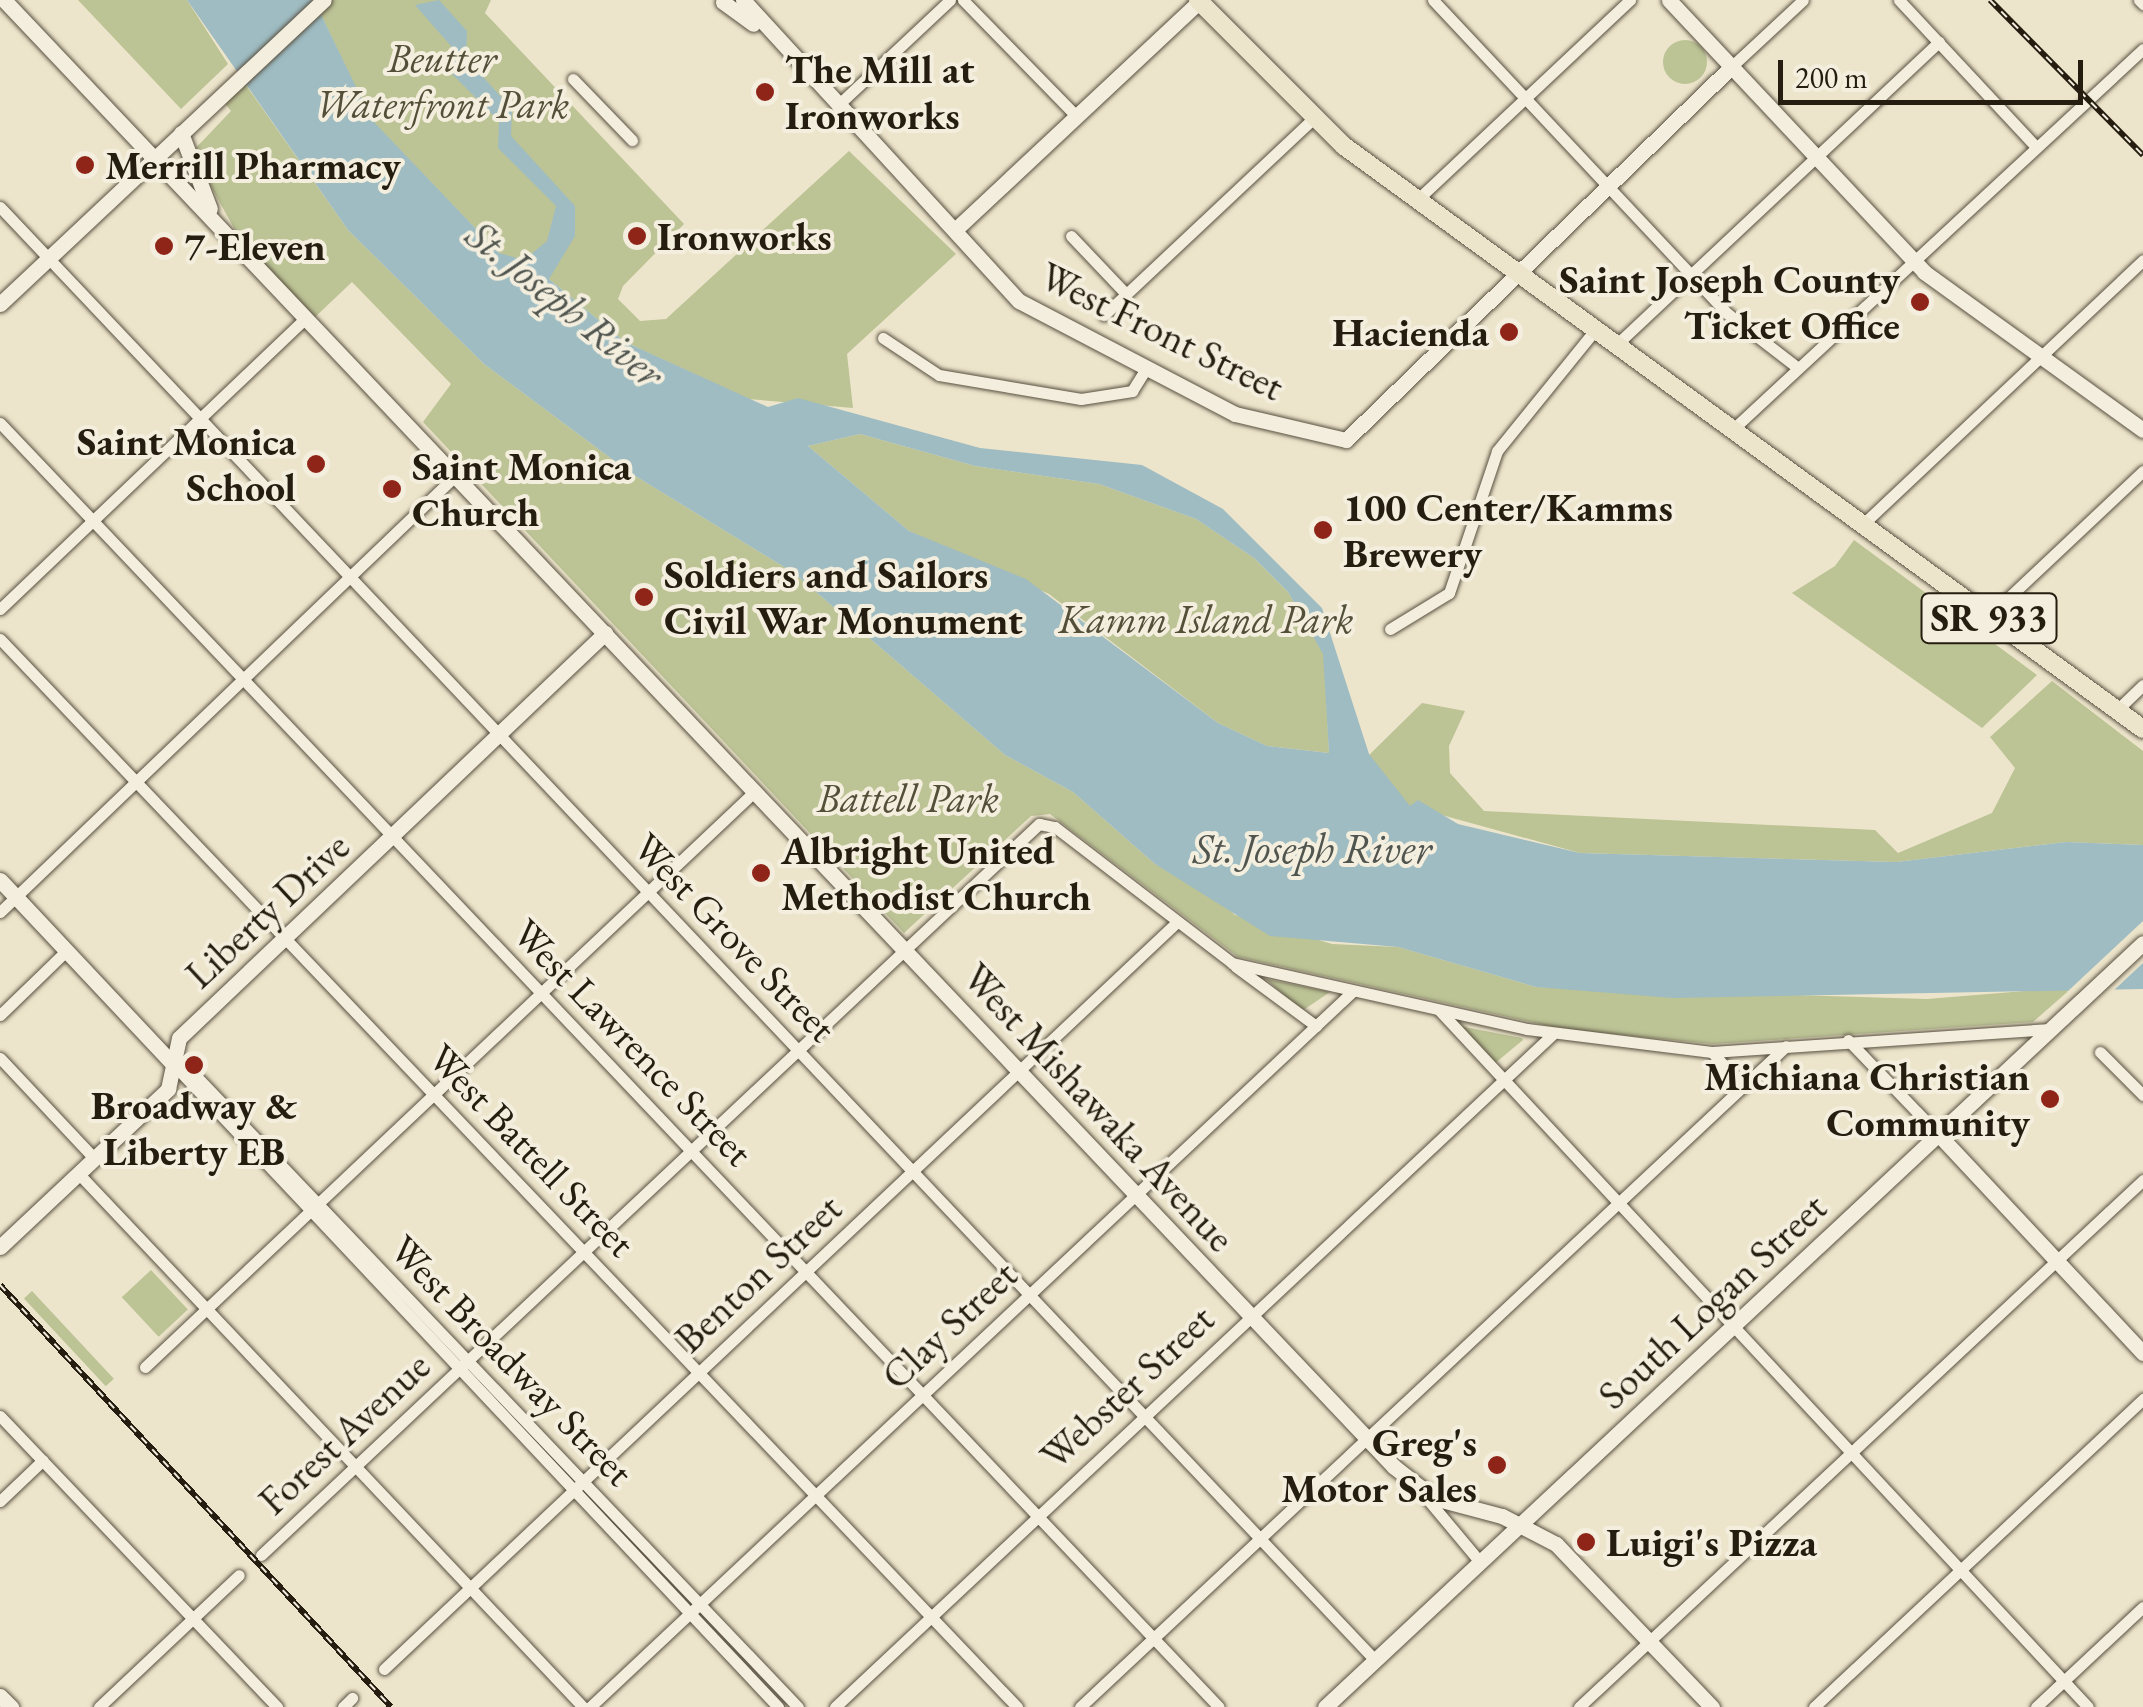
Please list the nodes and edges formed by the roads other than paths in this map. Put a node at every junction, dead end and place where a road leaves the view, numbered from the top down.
1 (324, 0) edge
2 (743, 0) edge
3 (950, 0) edge
4 (964, 0) edge
5 (1433, 0) edge
6 (1630, 0) edge
7 (1668, 0) edge
8 (1803, 0) edge
9 (1899, 0) edge
10 (2, 1) edge
11 (722, 1) edge
12 (1199, 1) edge
13 (762, 28) junction
14 (1939, 42) junction
15 (2143, 49) edge
16 (1731, 67) junction
17 (574, 79) dead end
18 (1526, 99) junction
19 (837, 106) junction
20 (1077, 117) junction
21 (1313, 119) junction
22 (182, 133) junction
23 (632, 140) dead end
24 (2035, 146) junction
25 (1816, 158) junction
26 (154, 159) junction
27 (1606, 184) junction
28 (1418, 200) junction
29 (0, 208) edge
30 (219, 226) junction
31 (956, 230) junction
32 (1071, 236) dead end
33 (48, 259) junction
34 (1912, 260) junction
35 (2143, 260) edge
36 (1515, 272) junction
37 (1692, 275) junction
38 (1126, 294) junction
39 (0, 304) edge
40 (1104, 315) dead end
41 (306, 318) junction
42 (1595, 330) junction
43 (884, 338) dead end
44 (1616, 345) junction
45 (2041, 356) junction
46 (1147, 367) junction
47 (1798, 368) junction
48 (198, 419) junction
49 (0, 422) edge
50 (1732, 430) junction
51 (2143, 430) edge
52 (2143, 471) edge
53 (454, 476) junction
54 (92, 521) junction
55 (1862, 525) junction
56 (348, 576) junction
57 (0, 609) edge
58 (1988, 617) junction
59 (1390, 630) dead end
60 (606, 633) junction
61 (0, 639) edge
62 (242, 678) junction
63 (2143, 685) edge
64 (2117, 710) junction
65 (2143, 729) edge
66 (498, 735) junction
67 (134, 780) junction
68 (755, 791) junction
69 (391, 837) junction
70 (0, 880) edge
71 (648, 892) junction
72 (15, 895) junction
73 (0, 912) edge
74 (1176, 924) junction
75 (284, 938) junction
76 (2143, 943) edge
77 (904, 948) junction
78 (67, 950) junction
79 (1232, 963) junction
80 (1354, 991) junction
81 (541, 994) junction
82 (1439, 1010) junction
83 (0, 1015) edge
84 (1316, 1026) junction
85 (2051, 1030) junction
86 (1552, 1034) junction
87 (1848, 1040) junction
88 (1786, 1046) junction
89 (798, 1049) junction
90 (1712, 1052) junction
91 (2100, 1052) dead end
92 (1, 1063) edge
93 (173, 1064) junction
94 (1021, 1071) junction
95 (1502, 1081) junction
96 (1743, 1087) junction
97 (434, 1095) junction
98 (2143, 1095) edge
99 (1938, 1134) junction
100 (691, 1150) junction
101 (94, 1158) junction
102 (914, 1172) junction
103 (78, 1173) junction
104 (2143, 1180) edge
105 (1136, 1193) junction
106 (1616, 1203) junction
107 (318, 1204) junction
108 (308, 1214) junction
109 (0, 1247) edge
110 (584, 1252) junction
111 (2057, 1261) junction
112 (808, 1272) junction
113 (1029, 1294) junction
114 (206, 1308) junction
115 (1252, 1316) junction
116 (1733, 1327) junction
117 (2143, 1353) edge
118 (468, 1360) junction
119 (145, 1367) dead end
120 (458, 1370) junction
121 (700, 1373) junction
122 (923, 1394) junction
123 (2143, 1400) edge
124 (1145, 1415) junction
125 (0, 1416) edge
126 (1366, 1437) junction
127 (1852, 1452) junction
128 (43, 1460) junction
129 (356, 1466) junction
130 (584, 1482) junction
131 (1419, 1489) junction
132 (573, 1492) junction
133 (814, 1495) junction
134 (0, 1500) edge
135 (1038, 1516) junction
136 (1521, 1524) junction
137 (1260, 1538) junction
138 (261, 1555) dead end
139 (1480, 1562) junction
140 (1962, 1570) junction
141 (239, 1576) dead end
142 (471, 1587) junction
143 (699, 1603) junction
144 (2143, 1607) edge
145 (689, 1613) junction
146 (931, 1616) junction
147 (194, 1618) junction
148 (1154, 1637) junction
149 (1650, 1640) junction
150 (1375, 1660) junction
151 (384, 1669) dead end
152 (2064, 1681) junction
153 (0, 1696) edge
154 (11, 1707) edge
155 (99, 1707) edge
156 (277, 1707) edge
157 (586, 1707) edge
158 (778, 1707) edge
159 (798, 1707) edge
160 (835, 1707) edge
161 (1017, 1707) edge
162 (1080, 1707) edge
163 (1219, 1707) edge
164 (1325, 1707) edge
165 (1579, 1707) edge
166 (1712, 1707) edge
167 (1814, 1707) edge
168 (2036, 1707) edge
169 (2088, 1707) edge

1 - 22 street
2 - 13 street, West Front Street
3 - 19 street
4 - 20 street
5 - 18 street
6 - 18 street
7 - 16 street
8 - 16 street
9 - 14 street
10 - 26 street, West Mishawaka Avenue
11 - 13 street, West Front Street
12 - 20 street
12 - 21 main road, SR 933
13 - 19 street, West Front Street
14 - 24 street
14 - 25 street
15 - 24 street
16 - 25 street
16 - 27 street
17 - 23 street
18 - 27 street
18 - 28 street
19 - 31 street, West Front Street
20 - 31 street
21 - 28 main road, SR 933
21 - 38 street
22 - 26 street
22 - 30 street
24 - 34 street
25 - 34 street
25 - 37 street
26 - 30 street, West Mishawaka Avenue
26 - 33 street
27 - 36 street
27 - 37 street
28 - 36 main road, SR 933
29 - 33 street, West Grove Street
30 - 41 street, West Mishawaka Avenue
31 - 46 street, West Front Street
32 - 38 street
33 - 39 street
33 - 48 street, West Grove Street
34 - 45 street
34 - 47 street
35 - 45 street
36 - 42 main road, SR 933
36 - 46 street, West Front Street
37 - 44 street
37 - 47 street
38 - 40 street
41 - 48 street
41 - 53 street, West Mishawaka Avenue
42 - 44 main road, SR 933
42 - 59 street
43 - 46 street
44 - 50 main road, SR 933
45 - 51 street
45 - 55 street
47 - 50 street
48 - 54 street
48 - 56 street, West Grove Street
49 - 54 street, West Lawrence Street
50 - 55 main road, SR 933
52 - 58 street
53 - 56 street
53 - 60 street, West Mishawaka Avenue
54 - 57 street
54 - 62 street, West Lawrence Street
55 - 58 main road, SR 933
56 - 62 street
56 - 66 street, West Grove Street
58 - 64 main road, SR 933
60 - 66 street, Liberty Drive
60 - 68 street, West Mishawaka Avenue
61 - 67 street, West Battell Street
62 - 67 street
62 - 69 street, West Lawrence Street
63 - 64 street
64 - 65 main road, SR 933
66 - 69 street, Liberty Drive
66 - 71 street, West Grove Street
67 - 72 street
67 - 75 street, West Battell Street
68 - 71 street
68 - 77 street, West Mishawaka Avenue
69 - 75 street, Liberty Drive
69 - 81 street, West Lawrence Street
70 - 72 street, West Broadway Street
71 - 81 street
71 - 89 street, West Grove Street
72 - 73 street
72 - 78 street, West Broadway Street
74 - 77 street, Forest Avenue
74 - 79 street
74 - 94 street, Benton Street
75 - 93 street, Liberty Drive
75 - 97 street, West Battell Street
76 - 85 street, South Logan Street
77 - 89 street, Forest Avenue
77 - 94 street, West Mishawaka Avenue
78 - 83 street
78 - 93 street, West Broadway Street
79 - 80 street
79 - 84 street
80 - 82 street
80 - 84 street, Clay Street
81 - 97 street
81 - 100 street, West Lawrence Street
82 - 86 street
82 - 95 street
84 - 105 street, Clay Street
85 - 87 street
85 - 99 street, South Logan Street
86 - 90 street
86 - 95 street, Webster Street
87 - 88 street
87 - 99 street
88 - 90 street
88 - 96 street
89 - 100 street, Forest Avenue
89 - 102 street, West Grove Street
90 - 96 street
91 - 98 street
92 - 101 street
93 - 101 street, Liberty Drive
93 - 107 street, West Broadway Street
93 - 108 street, West Broadway Street
94 - 102 street, Benton Street
94 - 105 street, West Mishawaka Avenue
95 - 106 street
95 - 115 street, Webster Street
96 - 106 street
97 - 107 street
97 - 110 street, West Battell Street
99 - 111 street
99 - 116 street, South Logan Street
100 - 110 street, Forest Avenue
100 - 112 street, West Lawrence Street
101 - 103 street, Liberty Drive
102 - 112 street, Benton Street
102 - 113 street, West Grove Street
103 - 109 street, Liberty Drive
103 - 114 street
104 - 111 street
105 - 113 street, Clay Street
105 - 115 street, West Mishawaka Avenue
106 - 116 street
106 - 126 street
107 - 108 street
107 - 118 street, West Broadway Street
108 - 114 street
108 - 120 street, West Broadway Street
110 - 118 street, Forest Avenue
110 - 121 street, West Battell Street
111 - 117 street
111 - 127 street
112 - 121 street, Benton Street
112 - 122 street, West Lawrence Street
113 - 122 street, Clay Street
113 - 124 street, West Grove Street
114 - 119 street
114 - 129 street
115 - 124 street, Webster Street
115 - 126 street, West Mishawaka Avenue
116 - 127 street
116 - 136 street, South Logan Street
118 - 120 street, Forest Avenue
118 - 130 street, West Broadway Street
120 - 129 street, Forest Avenue
120 - 132 street, West Broadway Street
121 - 130 street, Benton Street
121 - 133 street, West Battell Street
122 - 133 street, Clay Street
122 - 135 street, West Lawrence Street
123 - 140 street
124 - 135 street, Webster Street
124 - 137 street, West Grove Street
125 - 128 street
126 - 131 street, West Mishawaka Avenue
126 - 137 street
127 - 140 street
127 - 149 street
128 - 134 street
128 - 147 street
129 - 138 street, Forest Avenue
129 - 142 street
130 - 132 street, Benton Street
130 - 143 street, West Broadway Street
131 - 136 street, West Mishawaka Avenue
131 - 139 street, West Mishawaka Avenue
132 - 142 street, Benton Street
132 - 145 street, West Broadway Street
133 - 143 street, Clay Street
133 - 146 street, West Battell Street
135 - 146 street, Webster Street
135 - 148 street, West Lawrence Street
136 - 139 street, South Logan Street
136 - 149 street, West Mishawaka Avenue
137 - 148 street
137 - 150 street, West Grove Street
139 - 150 street, South Logan Street
140 - 152 street
140 - 167 street
141 - 147 street
142 - 151 street, Benton Street
142 - 157 street
143 - 145 street, Clay Street
143 - 159 street, West Broadway Street
144 - 152 street
145 - 157 street, Clay Street
145 - 158 street, West Broadway Street
146 - 160 street, Webster Street
146 - 161 street, West Battell Street
147 - 155 street
147 - 156 street
148 - 162 street
148 - 163 street, West Lawrence Street
149 - 165 street
149 - 166 street, West Mishawaka Avenue
150 - 164 street, South Logan Street
152 - 168 street
152 - 169 street
153 - 154 street

